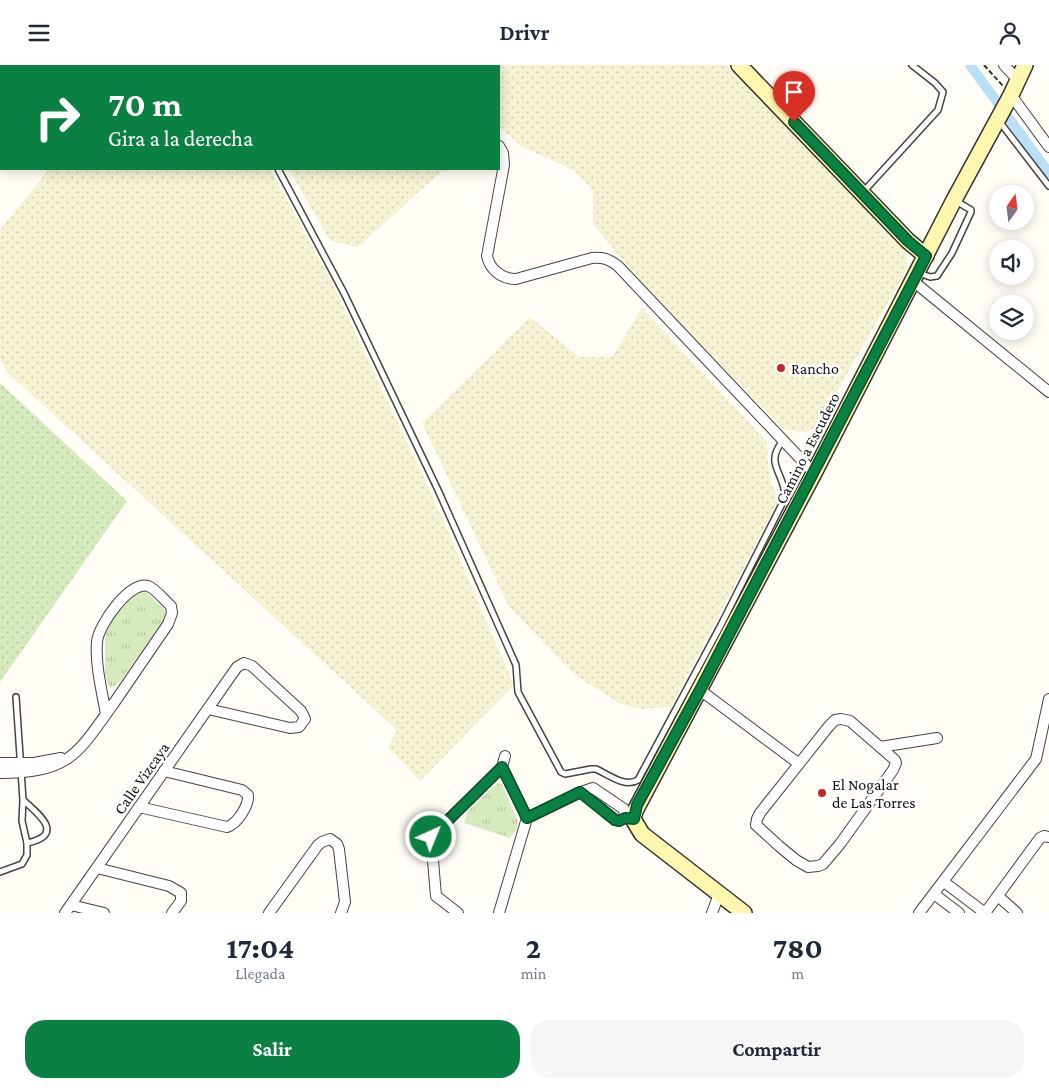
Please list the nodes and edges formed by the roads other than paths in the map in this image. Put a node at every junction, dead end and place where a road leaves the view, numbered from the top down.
1 (740, 65) edge
2 (912, 65) edge
3 (1004, 65) edge
4 (1025, 65) edge
5 (1018, 80) junction
6 (1010, 97) junction
7 (999, 116) junction
8 (500, 147) edge
9 (1049, 147) edge
10 (279, 170) edge
11 (1049, 186) edge
12 (863, 193) junction
13 (954, 200) junction
14 (908, 241) junction
15 (926, 256) junction
16 (916, 277) junction
17 (1049, 392) edge
18 (783, 441) junction
19 (814, 473) junction
20 (700, 690) junction
21 (16, 697) dead end
22 (1049, 699) edge
23 (208, 709) junction
24 (106, 715) junction
25 (937, 738) dead end
26 (880, 747) junction
27 (0, 763) edge
28 (798, 763) junction
29 (21, 768) junction
30 (164, 771) junction
31 (0, 773) edge
32 (23, 800) junction
33 (139, 807) junction
34 (527, 818) junction
35 (629, 818) junction
36 (1049, 837) edge
37 (27, 843) junction
38 (97, 868) junction
39 (0, 872) edge
40 (944, 882) junction
41 (719, 894) junction
42 (934, 894) junction
43 (998, 896) junction
44 (68, 909) edge
45 (739, 911) edge
46 (104, 913) edge
47 (172, 913) edge
48 (269, 913) edge
49 (340, 913) edge
50 (458, 913) edge
51 (499, 913) edge
52 (712, 913) edge
53 (919, 913) edge
54 (959, 913) edge
55 (1017, 913) edge

1 - 12 street
2 - 12 lane
3 - 5 street
4 - 5 street, Camino a Escudero
5 - 6 street, Camino a Escudero
6 - 7 street, Camino a Escudero
6 - 9 street
7 - 11 lane
7 - 13 street, Camino a Escudero
8 - 18 street
10 - 18 lane
12 - 14 street
13 - 15 street, Camino a Escudero
13 - 16 lane
14 - 15 street
14 - 16 street
15 - 16 street, Camino a Escudero
16 - 17 street
16 - 19 street, Camino a Escudero
18 - 19 street
19 - 20 street, Camino a Escudero
20 - 28 street
20 - 35 street, Camino a Escudero
21 - 29 lane
22 - 40 street
23 - 23 street, Calle Vizcaya
23 - 30 street, Calle Vizcaya
24 - 24 street
24 - 29 street
25 - 26 street
26 - 28 street
26 - 28 street
27 - 29 street
29 - 31 street
29 - 32 lane
30 - 33 street, Calle Vizcaya
30 - 33 street
32 - 37 lane
32 - 37 lane
33 - 38 street, Calle Vizcaya
34 - 35 street
34 - 50 street
34 - 51 street
35 - 41 street
36 - 43 street
37 - 39 lane
38 - 44 street, Calle Vizcaya
38 - 47 street
40 - 42 street
40 - 43 street
41 - 45 street
41 - 52 street
42 - 53 street
42 - 54 street
43 - 55 street
44 - 46 street
48 - 49 street

